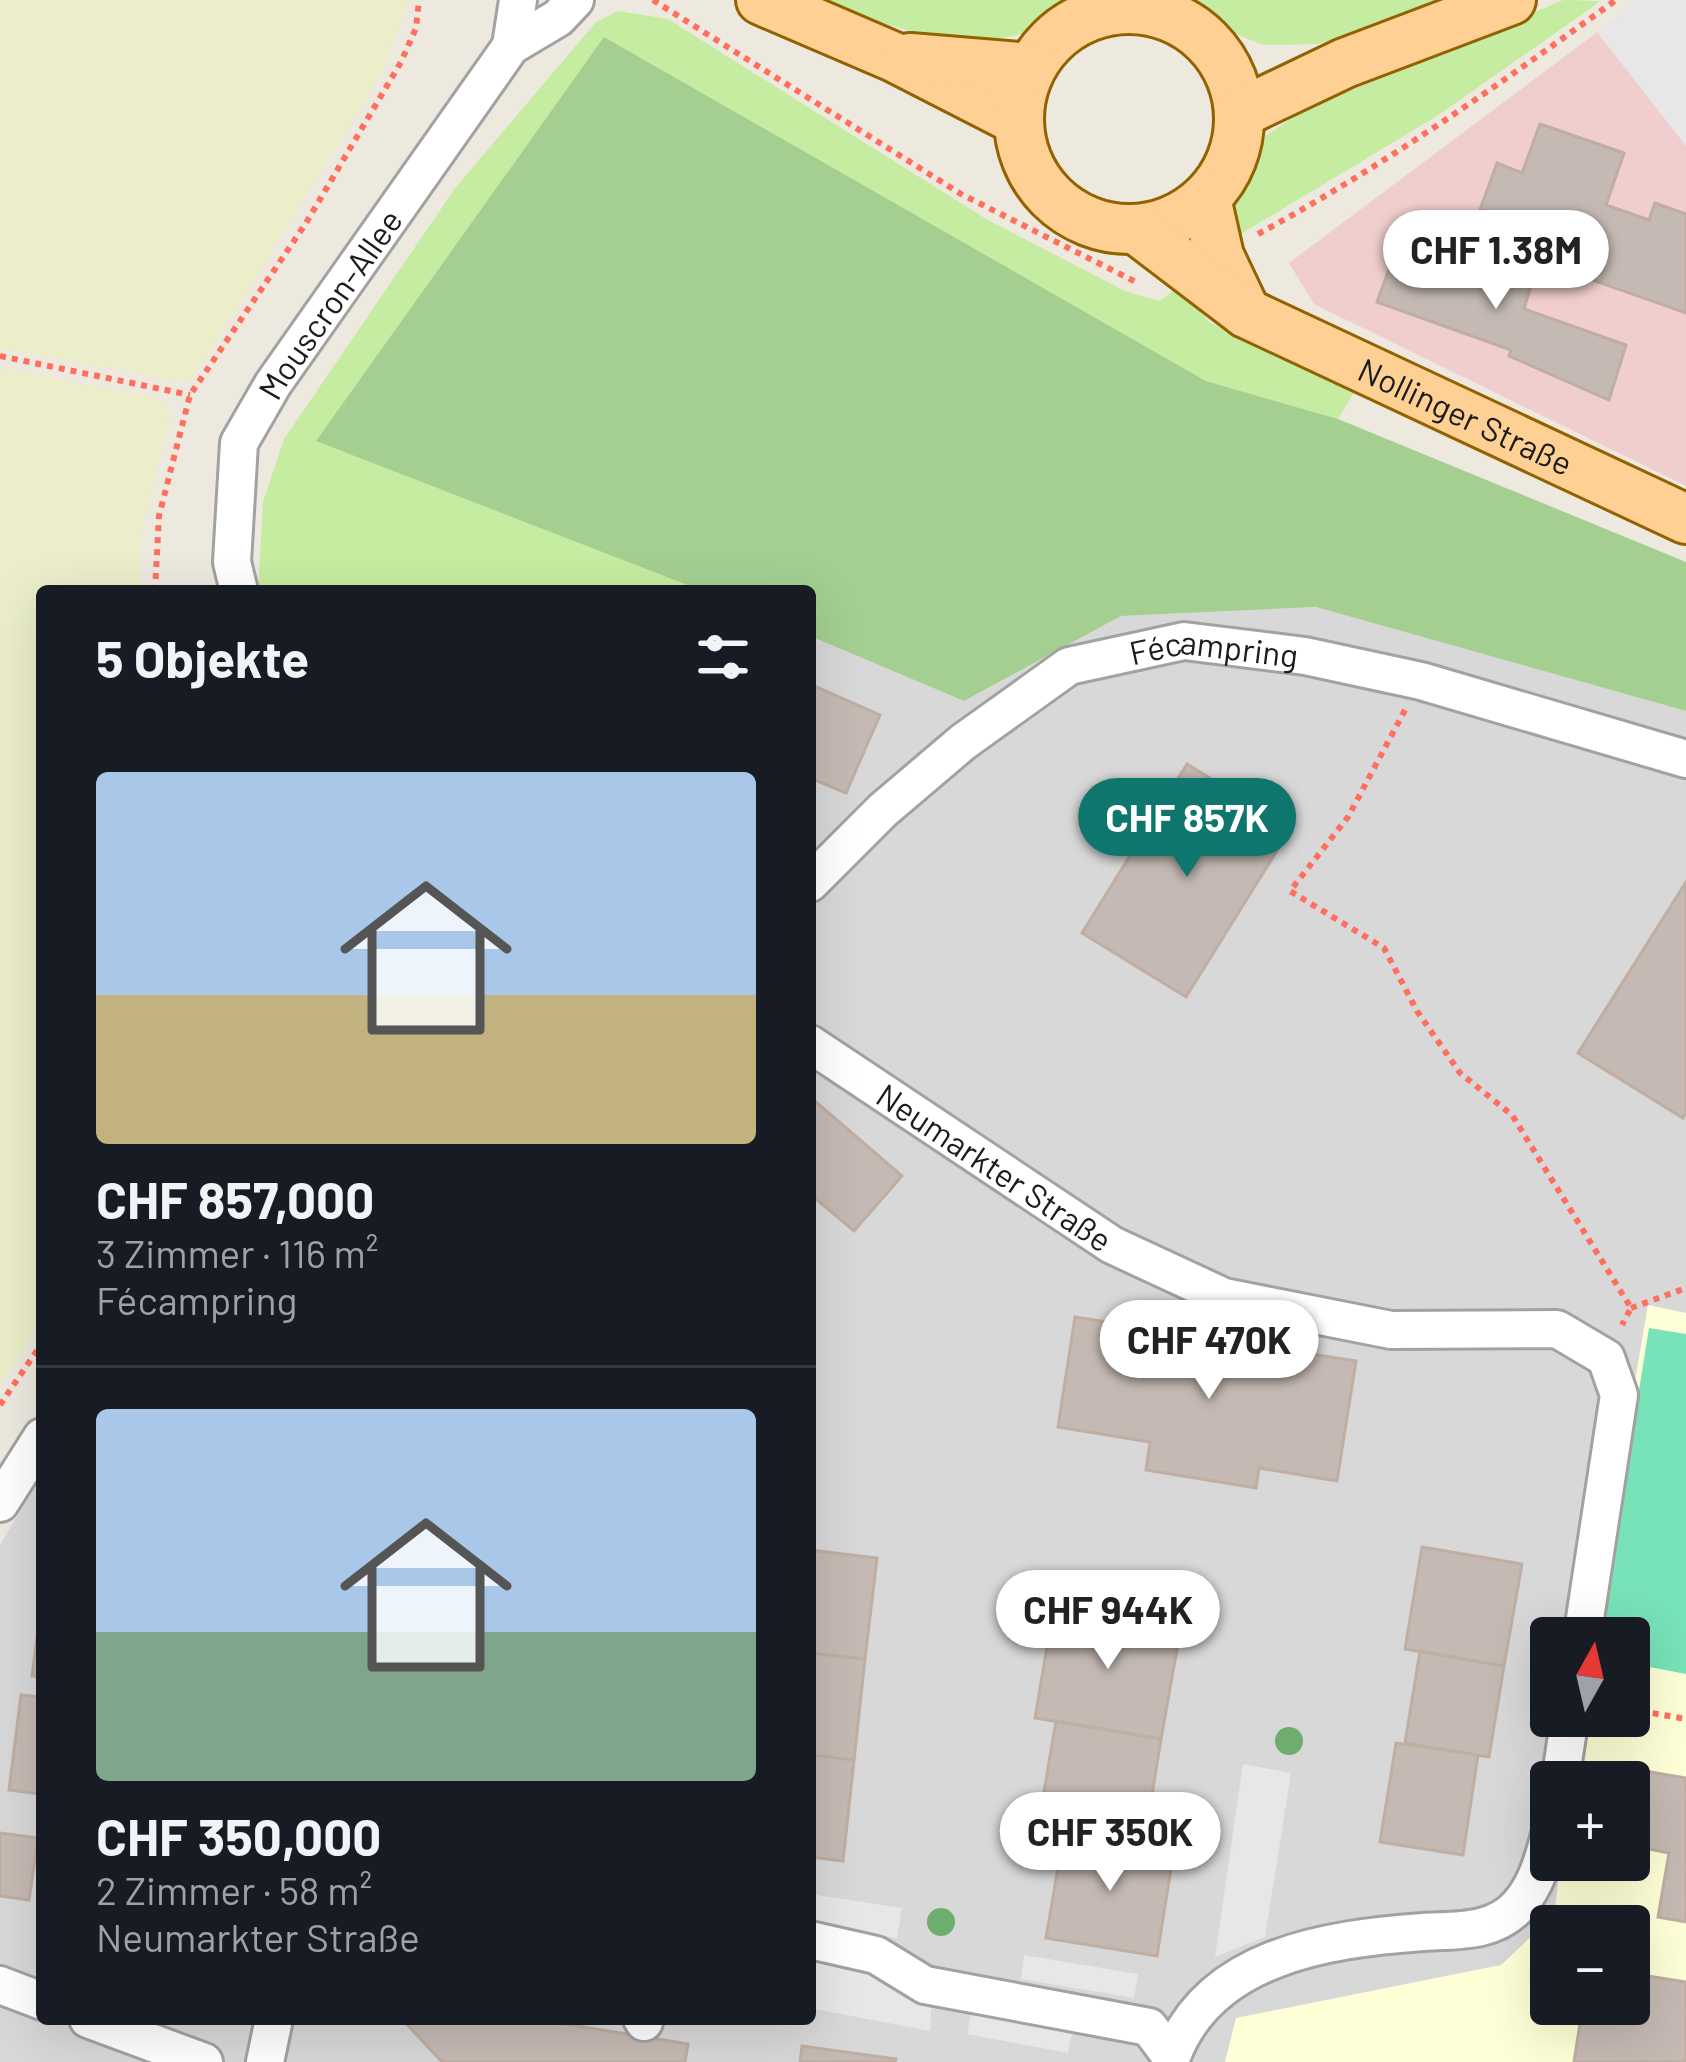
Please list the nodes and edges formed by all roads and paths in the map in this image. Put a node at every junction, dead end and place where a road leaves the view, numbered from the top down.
1 (419, 0) edge
2 (518, 0) edge
3 (575, 0) edge
4 (653, 0) edge
5 (761, 0) edge
6 (1511, 0) edge
7 (1616, 0) edge
8 (511, 46) junction
9 (894, 57) junction
10 (1223, 62) junction
11 (1345, 63) junction
12 (1031, 68) junction
13 (1240, 113) junction
14 (1019, 121) junction
15 (1206, 198) junction
16 (1136, 229) junction
17 (1204, 264) junction
18 (0, 356) edge
19 (190, 395) junction
20 (1686, 519) edge
21 (155, 585) edge
22 (238, 585) edge
23 (1421, 681) junction
24 (1686, 759) edge
25 (816, 877) edge
26 (816, 1048) edge
27 (1686, 1288) edge
28 (1631, 1308) junction
29 (36, 1352) edge
30 (1606, 1358) junction
31 (0, 1406) edge
32 (36, 1446) edge
33 (0, 1503) edge
34 (1585, 1617) edge
35 (1650, 1713) edge
36 (1686, 1719) edge
37 (1533, 1881) edge
38 (816, 1941) edge
39 (0, 1985) edge
40 (36, 1999) edge
41 (101, 2025) edge
42 (273, 2025) edge
43 (167, 2056) edge
44 (1170, 2059) edge
45 (204, 2062) edge
46 (265, 2062) edge

1 - 19 path
2 - 8 street, Mouscron-Allee
3 - 8 street, Mouscron-Allee
4 - 17 path
5 - 9 main road
6 - 11 main road
7 - 17 path
8 - 22 street, Mouscron-Allee
9 - 12 main road
9 - 14 main road
10 - 11 main road
10 - 12 main road
10 - 13 main road
11 - 13 main road
12 - 14 main road
13 - 15 main road
14 - 16 main road
15 - 16 main road
15 - 17 main road, Nollinger Straße
16 - 17 main road, Nollinger Straße
17 - 20 main road, Nollinger Straße
18 - 19 path
19 - 21 path
23 - 24 street, Fécampring
23 - 25 street, Fécampring
23 - 28 path
26 - 30 street, Neumarkter Straße
27 - 28 path
28 - 30 path
29 - 31 path
30 - 34 street
32 - 33 street
35 - 36 path
37 - 44 street
38 - 44 street
39 - 40 street
41 - 43 street
42 - 46 street
43 - 45 street

